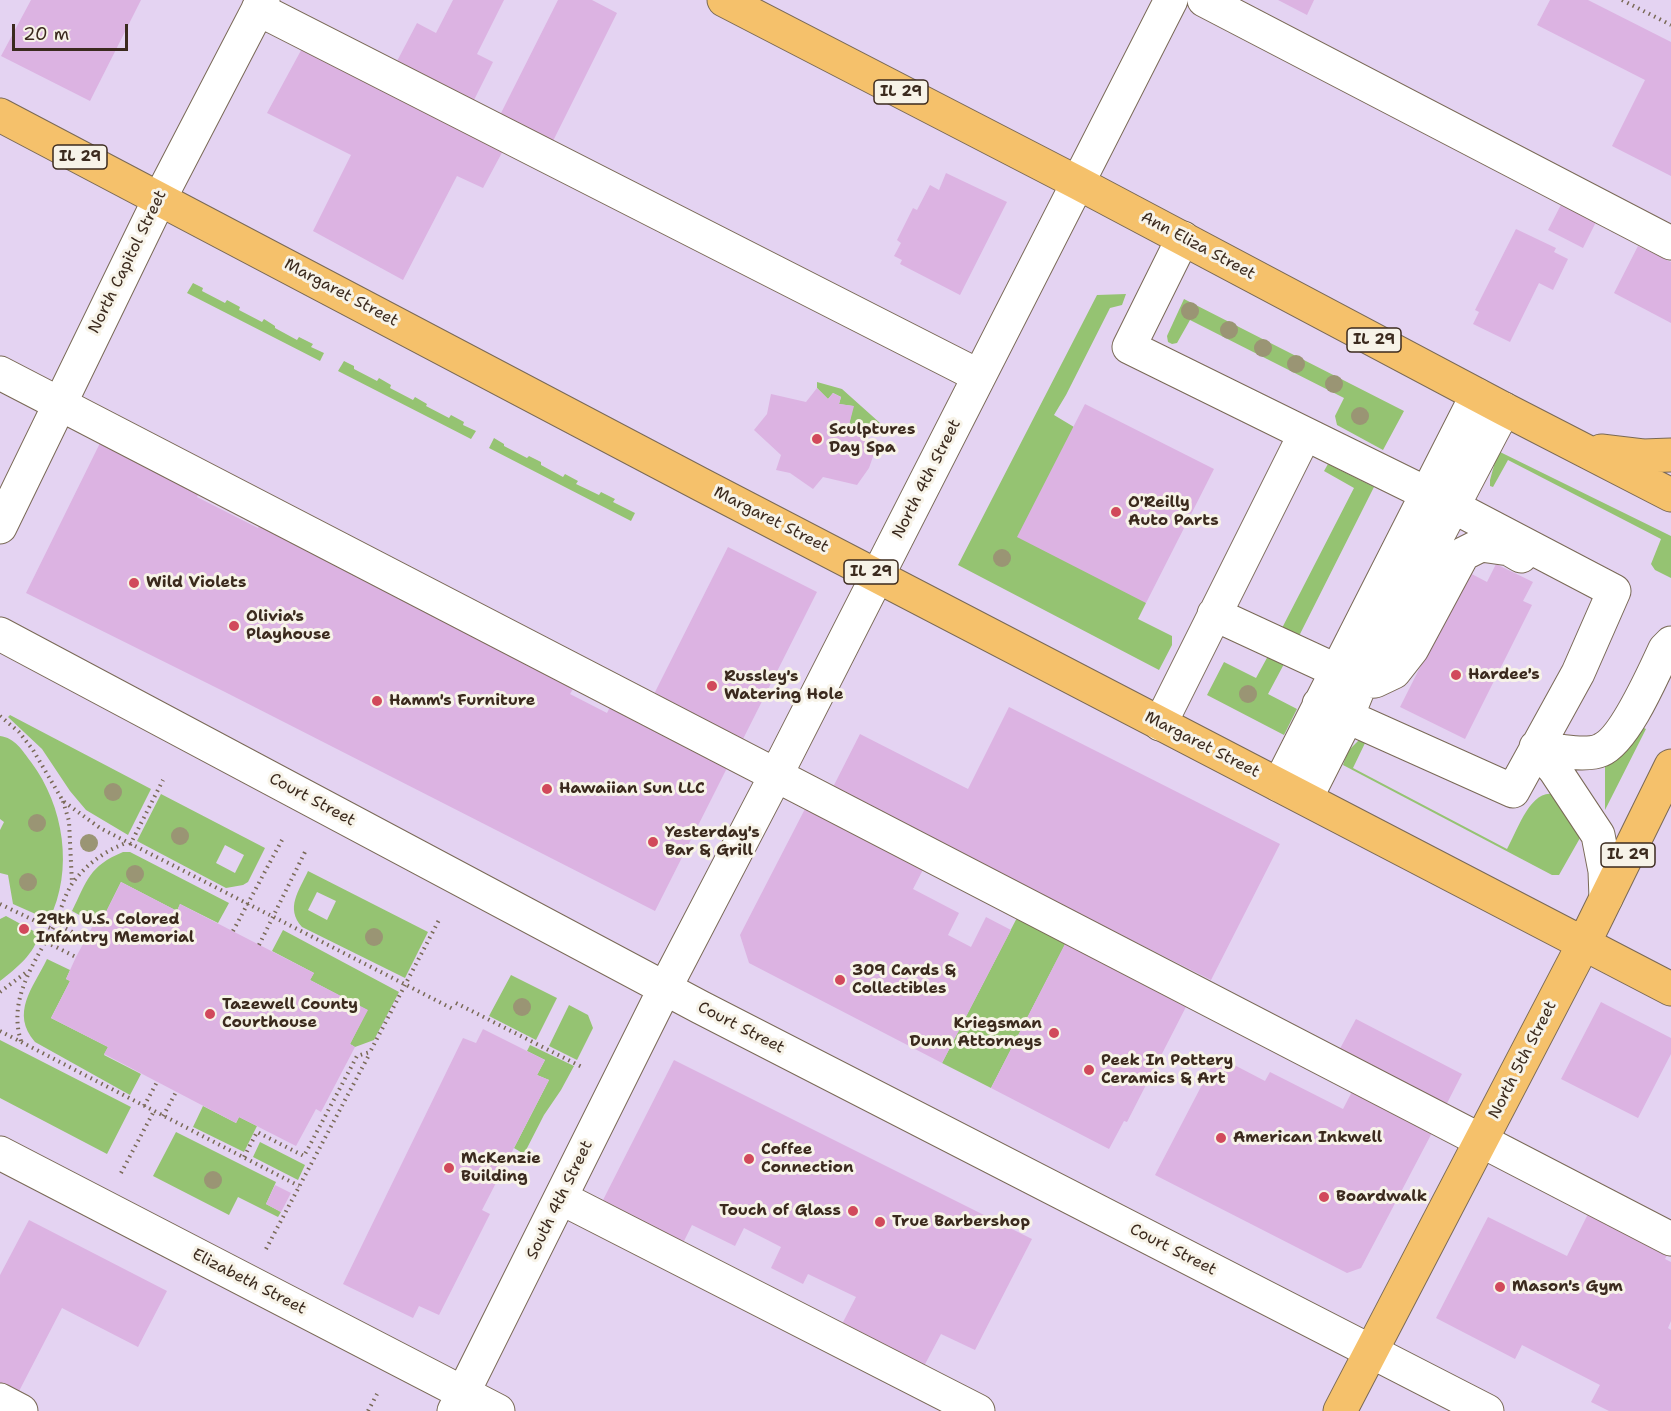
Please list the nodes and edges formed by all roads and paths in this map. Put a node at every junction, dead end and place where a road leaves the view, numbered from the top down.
1 (724, 0) edge
2 (1171, 0) edge
3 (1204, 0) edge
4 (1622, 0) edge
5 (260, 5) edge
6 (1671, 25) edge
7 (0, 115) edge
8 (1078, 183) junction
9 (160, 198) junction
10 (1184, 238) junction
11 (1671, 243) edge
12 (0, 373) edge
13 (979, 376) junction
14 (1490, 402) junction
15 (60, 404) junction
16 (1305, 434) junction
17 (1585, 450) junction
18 (1671, 455) edge
19 (1671, 495) edge
20 (1439, 500) junction
21 (0, 527) edge
22 (878, 576) junction
23 (1214, 614) junction
24 (0, 634) edge
25 (1671, 643) edge
26 (1578, 673) junction
27 (1349, 677) junction
28 (1333, 711) junction
29 (0, 716) edge
30 (1160, 724) junction
31 (1536, 747) junction
32 (1671, 766) edge
33 (776, 775) junction
34 (163, 780) dead end
35 (1293, 792) junction
36 (63, 801) junction
37 (282, 840) dead end
38 (128, 844) junction
39 (305, 852) dead end
40 (72, 883) junction
41 (1606, 898) junction
42 (0, 904) edge
43 (247, 904) junction
44 (273, 917) junction
45 (439, 920) dead end
46 (55, 923) junction
47 (52, 929) junction
48 (233, 931) dead end
49 (86, 939) dead end
50 (46, 942) junction
51 (1584, 943) junction
52 (260, 945) dead end
53 (76, 957) dead end
54 (29, 970) junction
55 (405, 984) junction
56 (665, 988) junction
57 (1671, 989) edge
58 (0, 992) edge
59 (456, 1003) dead end
60 (453, 1009) dead end
61 (0, 1031) edge
62 (21, 1042) junction
63 (370, 1052) junction
64 (582, 1067) dead end
65 (157, 1082) dead end
66 (176, 1092) dead end
67 (144, 1106) junction
68 (154, 1111) junction
69 (164, 1116) junction
70 (1481, 1141) junction
71 (0, 1153) edge
72 (244, 1157) junction
73 (121, 1173) dead end
74 (299, 1186) junction
75 (561, 1198) junction
76 (1671, 1239) edge
77 (266, 1249) dead end
78 (1370, 1352) junction
79 (377, 1394) dead end
80 (0, 1400) edge
81 (459, 1402) edge
82 (21, 1411) edge
83 (368, 1411) edge
84 (498, 1411) edge
85 (978, 1411) edge
86 (1340, 1411) edge
87 (1487, 1411) edge

1 - 8 main road, Ann Eliza Street / IL 29
2 - 8 street, North 4th Street
3 - 11 street
4 - 6 path
5 - 9 street, North Capitol Street
5 - 13 street
7 - 9 main road, Margaret Street / IL 29
8 - 10 main road, Ann Eliza Street / IL 29
8 - 13 street, North 4th Street
9 - 15 street, North Capitol Street
9 - 22 main road, Margaret Street / IL 29
10 - 14 main road, Ann Eliza Street / IL 29
10 - 16 street
12 - 15 street
13 - 22 street, North 4th Street
14 - 17 main road, Ann Eliza Street / IL 29
14 - 20 street
15 - 21 street, North Capitol Street
15 - 33 street
16 - 20 street
16 - 23 street
17 - 18 main road
17 - 19 main road, Ann Eliza Street / IL 29
20 - 26 street
20 - 27 street
22 - 30 main road, Margaret Street / IL 29
22 - 33 street, North 4th Street
23 - 27 street
23 - 30 street
24 - 56 street, Court Street
25 - 31 street
26 - 27 street
26 - 31 street
27 - 28 street
28 - 31 street
28 - 35 street
29 - 36 path
30 - 35 main road, Margaret Street / IL 29
31 - 41 street
32 - 41 main road, North 5th Street / IL 29
33 - 56 street, North 4th Street
33 - 70 street
34 - 38 path
35 - 51 main road, Margaret Street / IL 29
36 - 38 path
36 - 40 path
37 - 43 path
38 - 40 path
38 - 43 path
39 - 44 path
40 - 46 path
41 - 51 main road, North 5th Street / IL 29
42 - 47 path
43 - 44 path
43 - 48 path
44 - 52 path
44 - 55 path
45 - 55 path
46 - 47 path
46 - 49 path
47 - 50 path
50 - 53 path
50 - 54 path
51 - 57 main road, Margaret Street
51 - 70 main road, North 5th Street
54 - 58 path
54 - 62 path
55 - 60 path
55 - 63 path
56 - 75 street, South 4th Street
56 - 78 street, Court Street
59 - 64 path
61 - 62 path
62 - 67 path
63 - 72 path
63 - 74 path
65 - 67 path
66 - 69 path
67 - 68 path
68 - 69 path
68 - 73 path
69 - 72 path
70 - 76 street
70 - 78 main road, North 5th Street
71 - 81 street, Elizabeth Street
72 - 74 path
74 - 77 path
75 - 81 street, South 4th Street
75 - 85 street
78 - 86 main road, North 5th Street
78 - 87 street, Court Street
79 - 83 path
80 - 82 street
81 - 84 street, Elizabeth Street

